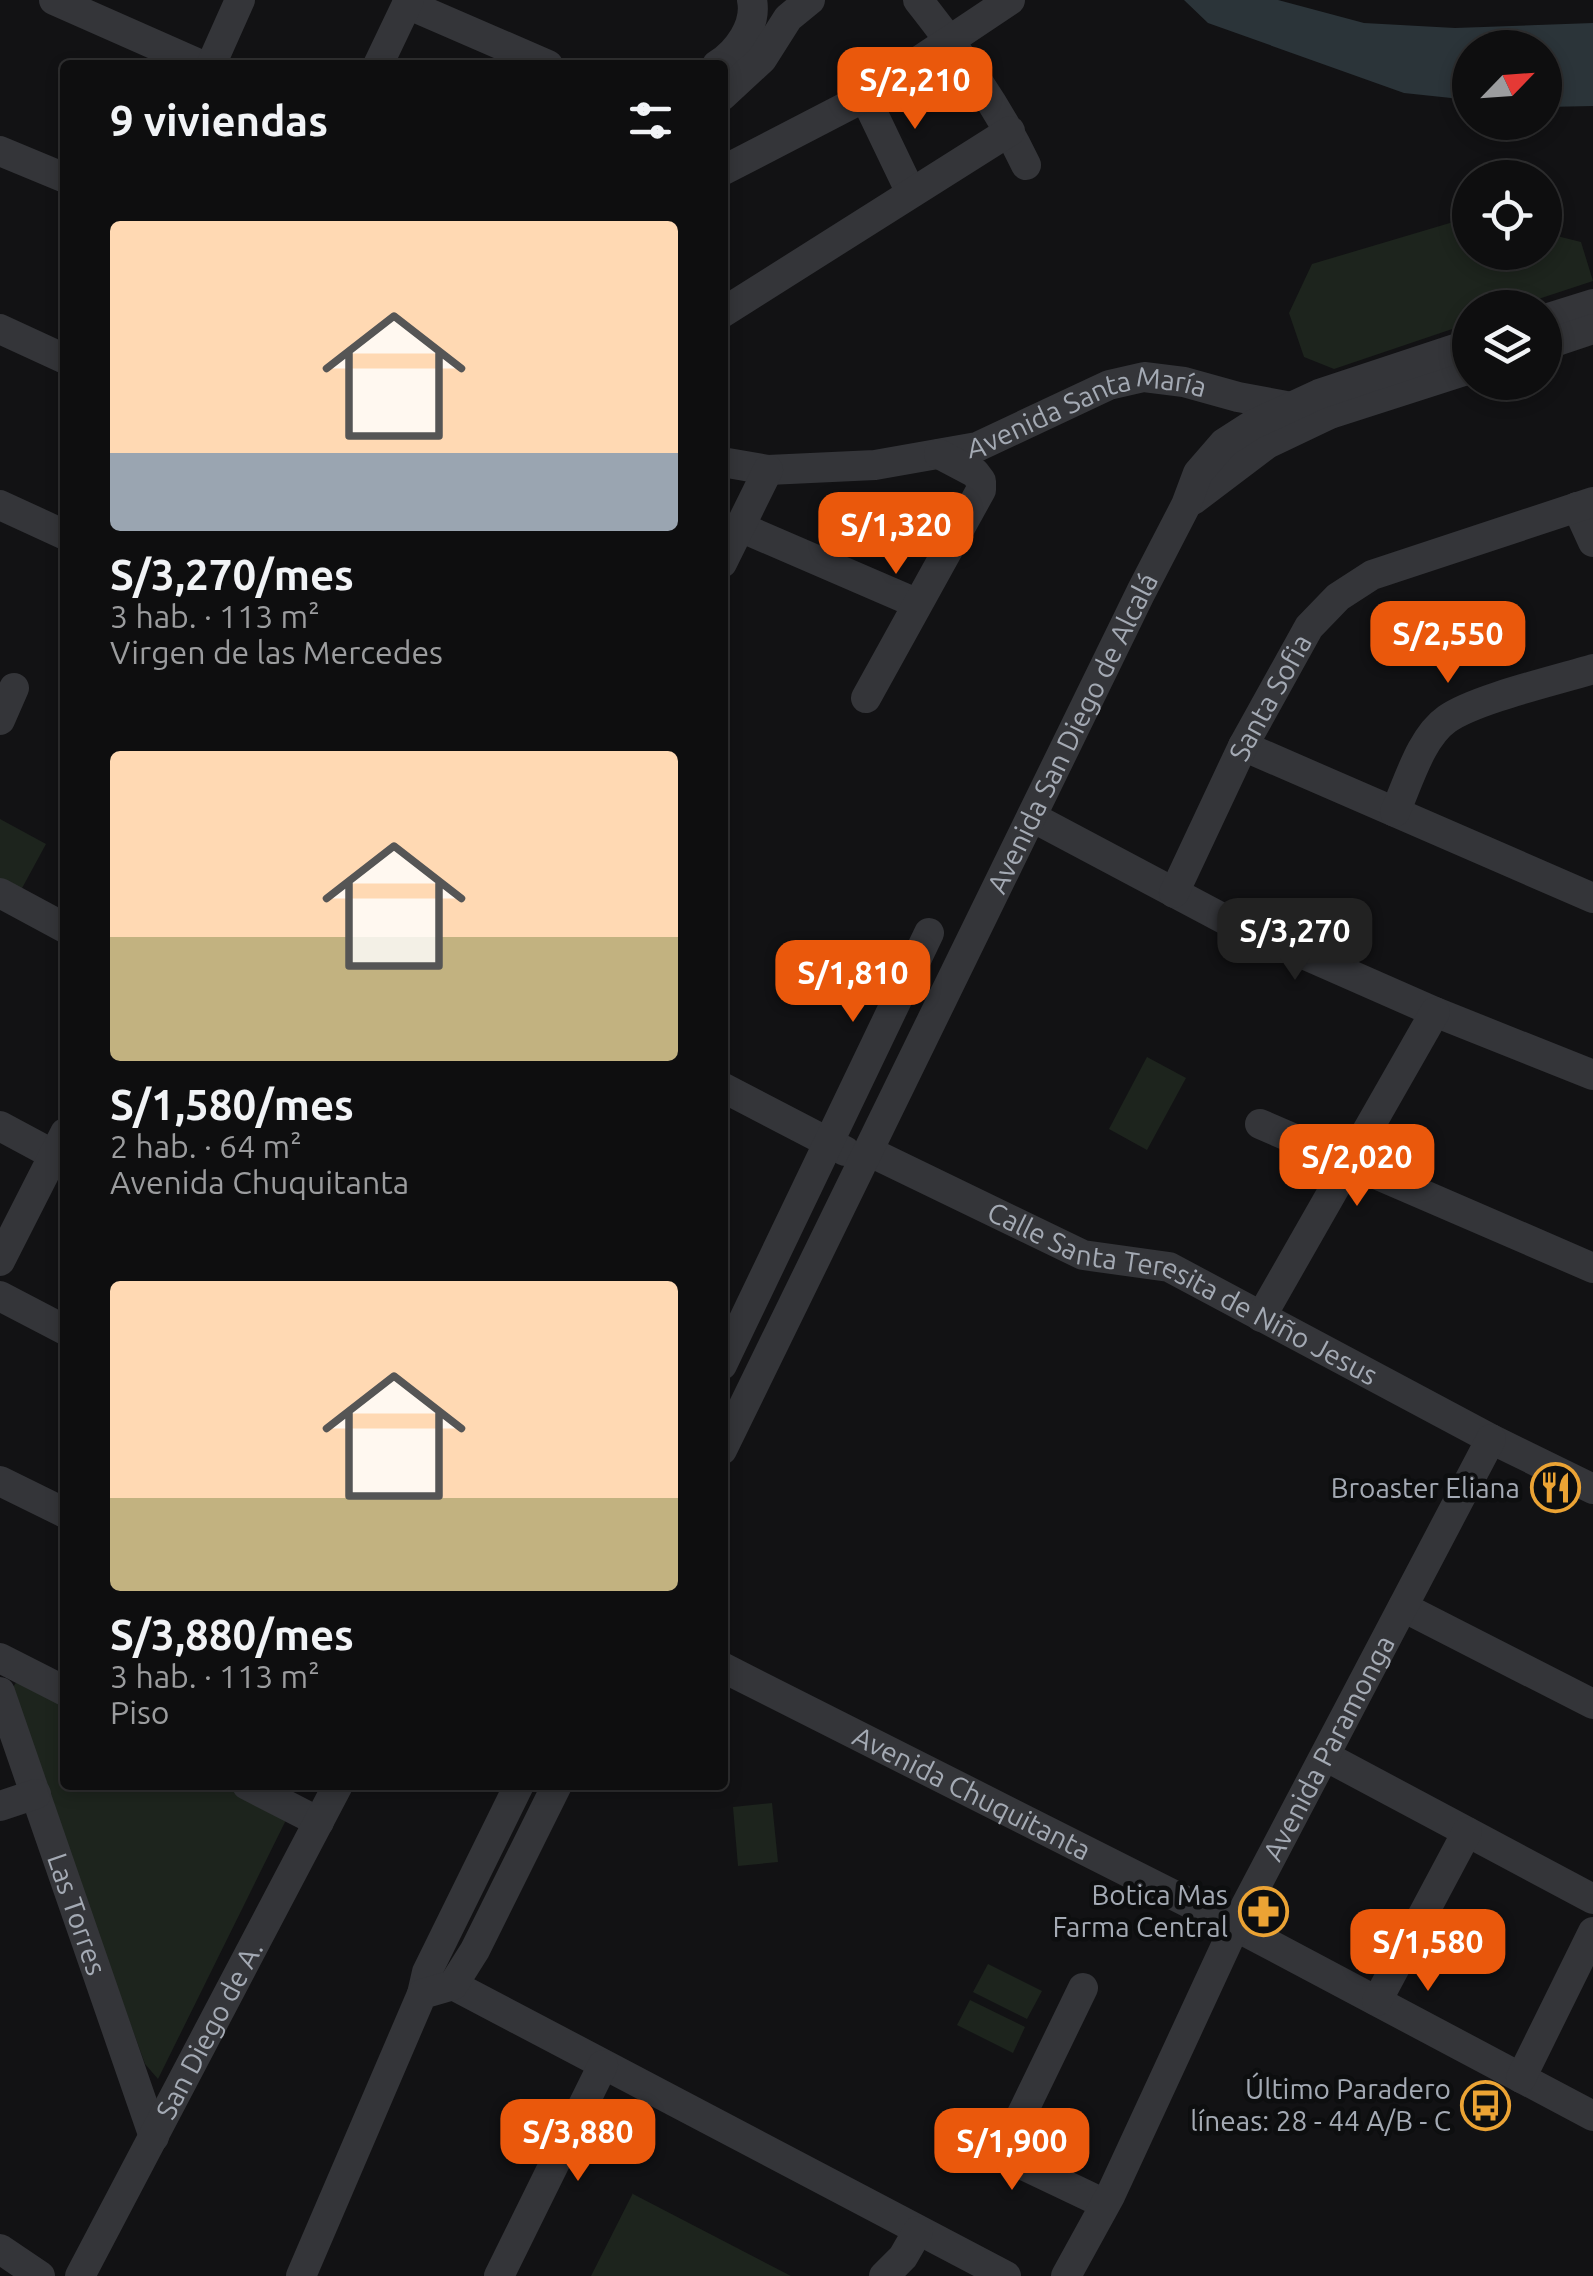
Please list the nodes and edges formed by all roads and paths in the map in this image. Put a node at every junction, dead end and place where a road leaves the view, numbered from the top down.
1 (54, 0) edge
2 (240, 0) edge
3 (752, 0) edge
4 (810, 0) edge
5 (918, 0) edge
6 (1010, 0) edge
7 (408, 2) edge
8 (948, 38) junction
9 (190, 60) edge
10 (213, 60) edge
11 (380, 60) edge
12 (537, 60) edge
13 (725, 60) edge
14 (728, 90) edge
15 (865, 96) junction
16 (1010, 131) junction
17 (0, 151) edge
18 (1026, 165) dead end
19 (728, 168) edge
20 (60, 176) edge
21 (911, 192) junction
22 (1593, 304) edge
23 (728, 309) edge
24 (1562, 314) edge
25 (0, 330) edge
26 (1593, 330) edge
27 (1562, 340) edge
28 (1452, 350) edge
29 (60, 357) edge
30 (1452, 375) edge
31 (1291, 406) junction
32 (1330, 414) junction
33 (939, 454) junction
34 (728, 463) edge
35 (768, 470) junction
36 (1186, 505) junction
37 (1585, 505) edge
38 (0, 506) edge
39 (740, 527) junction
40 (60, 533) edge
41 (1593, 542) edge
42 (728, 551) edge
43 (916, 603) junction
44 (1593, 669) edge
45 (14, 688) dead end
46 (866, 698) dead end
47 (0, 720) edge
48 (1244, 746) junction
49 (1395, 812) junction
50 (1032, 817) junction
51 (0, 892) edge
52 (1174, 893) junction
53 (1593, 898) edge
54 (60, 925) edge
55 (929, 933) dead end
56 (1435, 1012) junction
57 (879, 1040) junction
58 (916, 1056) junction
59 (1593, 1075) edge
60 (728, 1090) edge
61 (1260, 1124) dead end
62 (0, 1126) edge
63 (60, 1144) edge
64 (830, 1144) junction
65 (868, 1157) junction
66 (1349, 1162) junction
67 (0, 1262) edge
68 (1593, 1268) edge
69 (0, 1296) edge
70 (1261, 1318) junction
71 (60, 1327) edge
72 (728, 1354) edge
73 (728, 1438) edge
74 (1491, 1438) junction
75 (0, 1481) edge
76 (1593, 1489) edge
77 (60, 1510) edge
78 (1403, 1606) junction
79 (0, 1658) edge
80 (728, 1670) edge
81 (60, 1688) edge
82 (0, 1692) edge
83 (1593, 1704) edge
84 (1325, 1756) junction
85 (257, 1790) edge
86 (335, 1790) edge
87 (516, 1790) edge
88 (555, 1790) edge
89 (36, 1794) junction
90 (0, 1806) edge
91 (319, 1822) junction
92 (1467, 1832) junction
93 (1593, 1899) edge
94 (1235, 1926) junction
95 (1593, 1932) edge
96 (452, 1985) junction
97 (1083, 1988) dead end
98 (422, 1994) junction
99 (1377, 2001) junction
100 (603, 2065) junction
101 (1522, 2078) junction
102 (1593, 2116) edge
103 (154, 2136) junction
104 (974, 2141) dead end
105 (1002, 2155) junction
106 (1105, 2204) junction
107 (918, 2231) junction
108 (5, 2253) edge
109 (40, 2276) edge
110 (80, 2276) edge
111 (301, 2276) edge
112 (499, 2276) edge
113 (884, 2276) edge
114 (1006, 2276) edge
115 (1066, 2276) edge

1 - 9 street
2 - 10 street
3 - 13 street
4 - 14 street
5 - 8 street
6 - 8 street
7 - 11 street
7 - 12 street
8 - 15 street
8 - 16 street
15 - 19 street
15 - 21 street
16 - 18 street
16 - 21 street
17 - 20 street
21 - 23 street
22 - 24 street
25 - 29 street
26 - 27 street
28 - 31 street, Avenida San Diego de Alcalá
30 - 32 street, Avenida San Diego de Alcalá
31 - 32 street, Avenida Santa María
31 - 33 street, Avenida Santa María
31 - 36 street, Avenida San Diego de Alcalá
32 - 36 street, Avenida San Diego de Alcalá
33 - 35 street, Avenida Santa María
33 - 43 street
34 - 35 street, Avenida Santa María
35 - 39 street
36 - 50 street, Avenida San Diego de Alcalá
37 - 41 street
37 - 48 street, Santa Sofia
38 - 40 street
39 - 42 street
39 - 43 street
43 - 46 street
44 - 49 street
45 - 47 street
48 - 49 street
48 - 52 street, Santa Sofia
49 - 53 street
50 - 52 street
50 - 58 street, Avenida San Diego de Alcalá
51 - 54 street
52 - 56 street
55 - 57 street
56 - 59 street
56 - 66 street
57 - 58 street
57 - 64 street
58 - 65 street, Avenida San Diego de Alcalá
60 - 64 street, Calle Santa Teresita de Niño Jesus
61 - 66 street
62 - 63 street
63 - 67 street
64 - 65 street, Calle Santa Teresita de Niño Jesus
64 - 72 street
65 - 70 street, Calle Santa Teresita de Niño Jesus
65 - 73 street, Avenida San Diego de Alcalá
66 - 68 street
66 - 70 street
69 - 71 street
70 - 74 street, Calle Santa Teresita de Niño Jesus
74 - 76 street, Calle Santa Teresita de Niño Jesus
74 - 78 street, Avenida Paramonga
75 - 77 street
78 - 83 street
78 - 84 street, Avenida Paramonga
79 - 81 street
80 - 94 street, Avenida Chuquitanta
82 - 89 street, Las Torres
84 - 92 street
84 - 94 street, Avenida Paramonga
85 - 91 street
86 - 91 street, San Diego de A.
87 - 98 street
88 - 96 street
89 - 90 street
89 - 103 street, Las Torres
91 - 103 street, San Diego de A.
92 - 93 street
92 - 99 street
94 - 99 street, Avenida Chuquitanta
94 - 106 street, Avenida Paramonga
95 - 101 street
96 - 98 street
96 - 100 street
97 - 105 street
98 - 111 street
99 - 101 street, Avenida Chuquitanta
100 - 107 street
100 - 112 street
101 - 102 street, Avenida Chuquitanta
103 - 110 street, San Diego de A.
104 - 105 street
105 - 106 street
106 - 115 street, Avenida Paramonga
107 - 113 street
107 - 114 street
108 - 109 street

